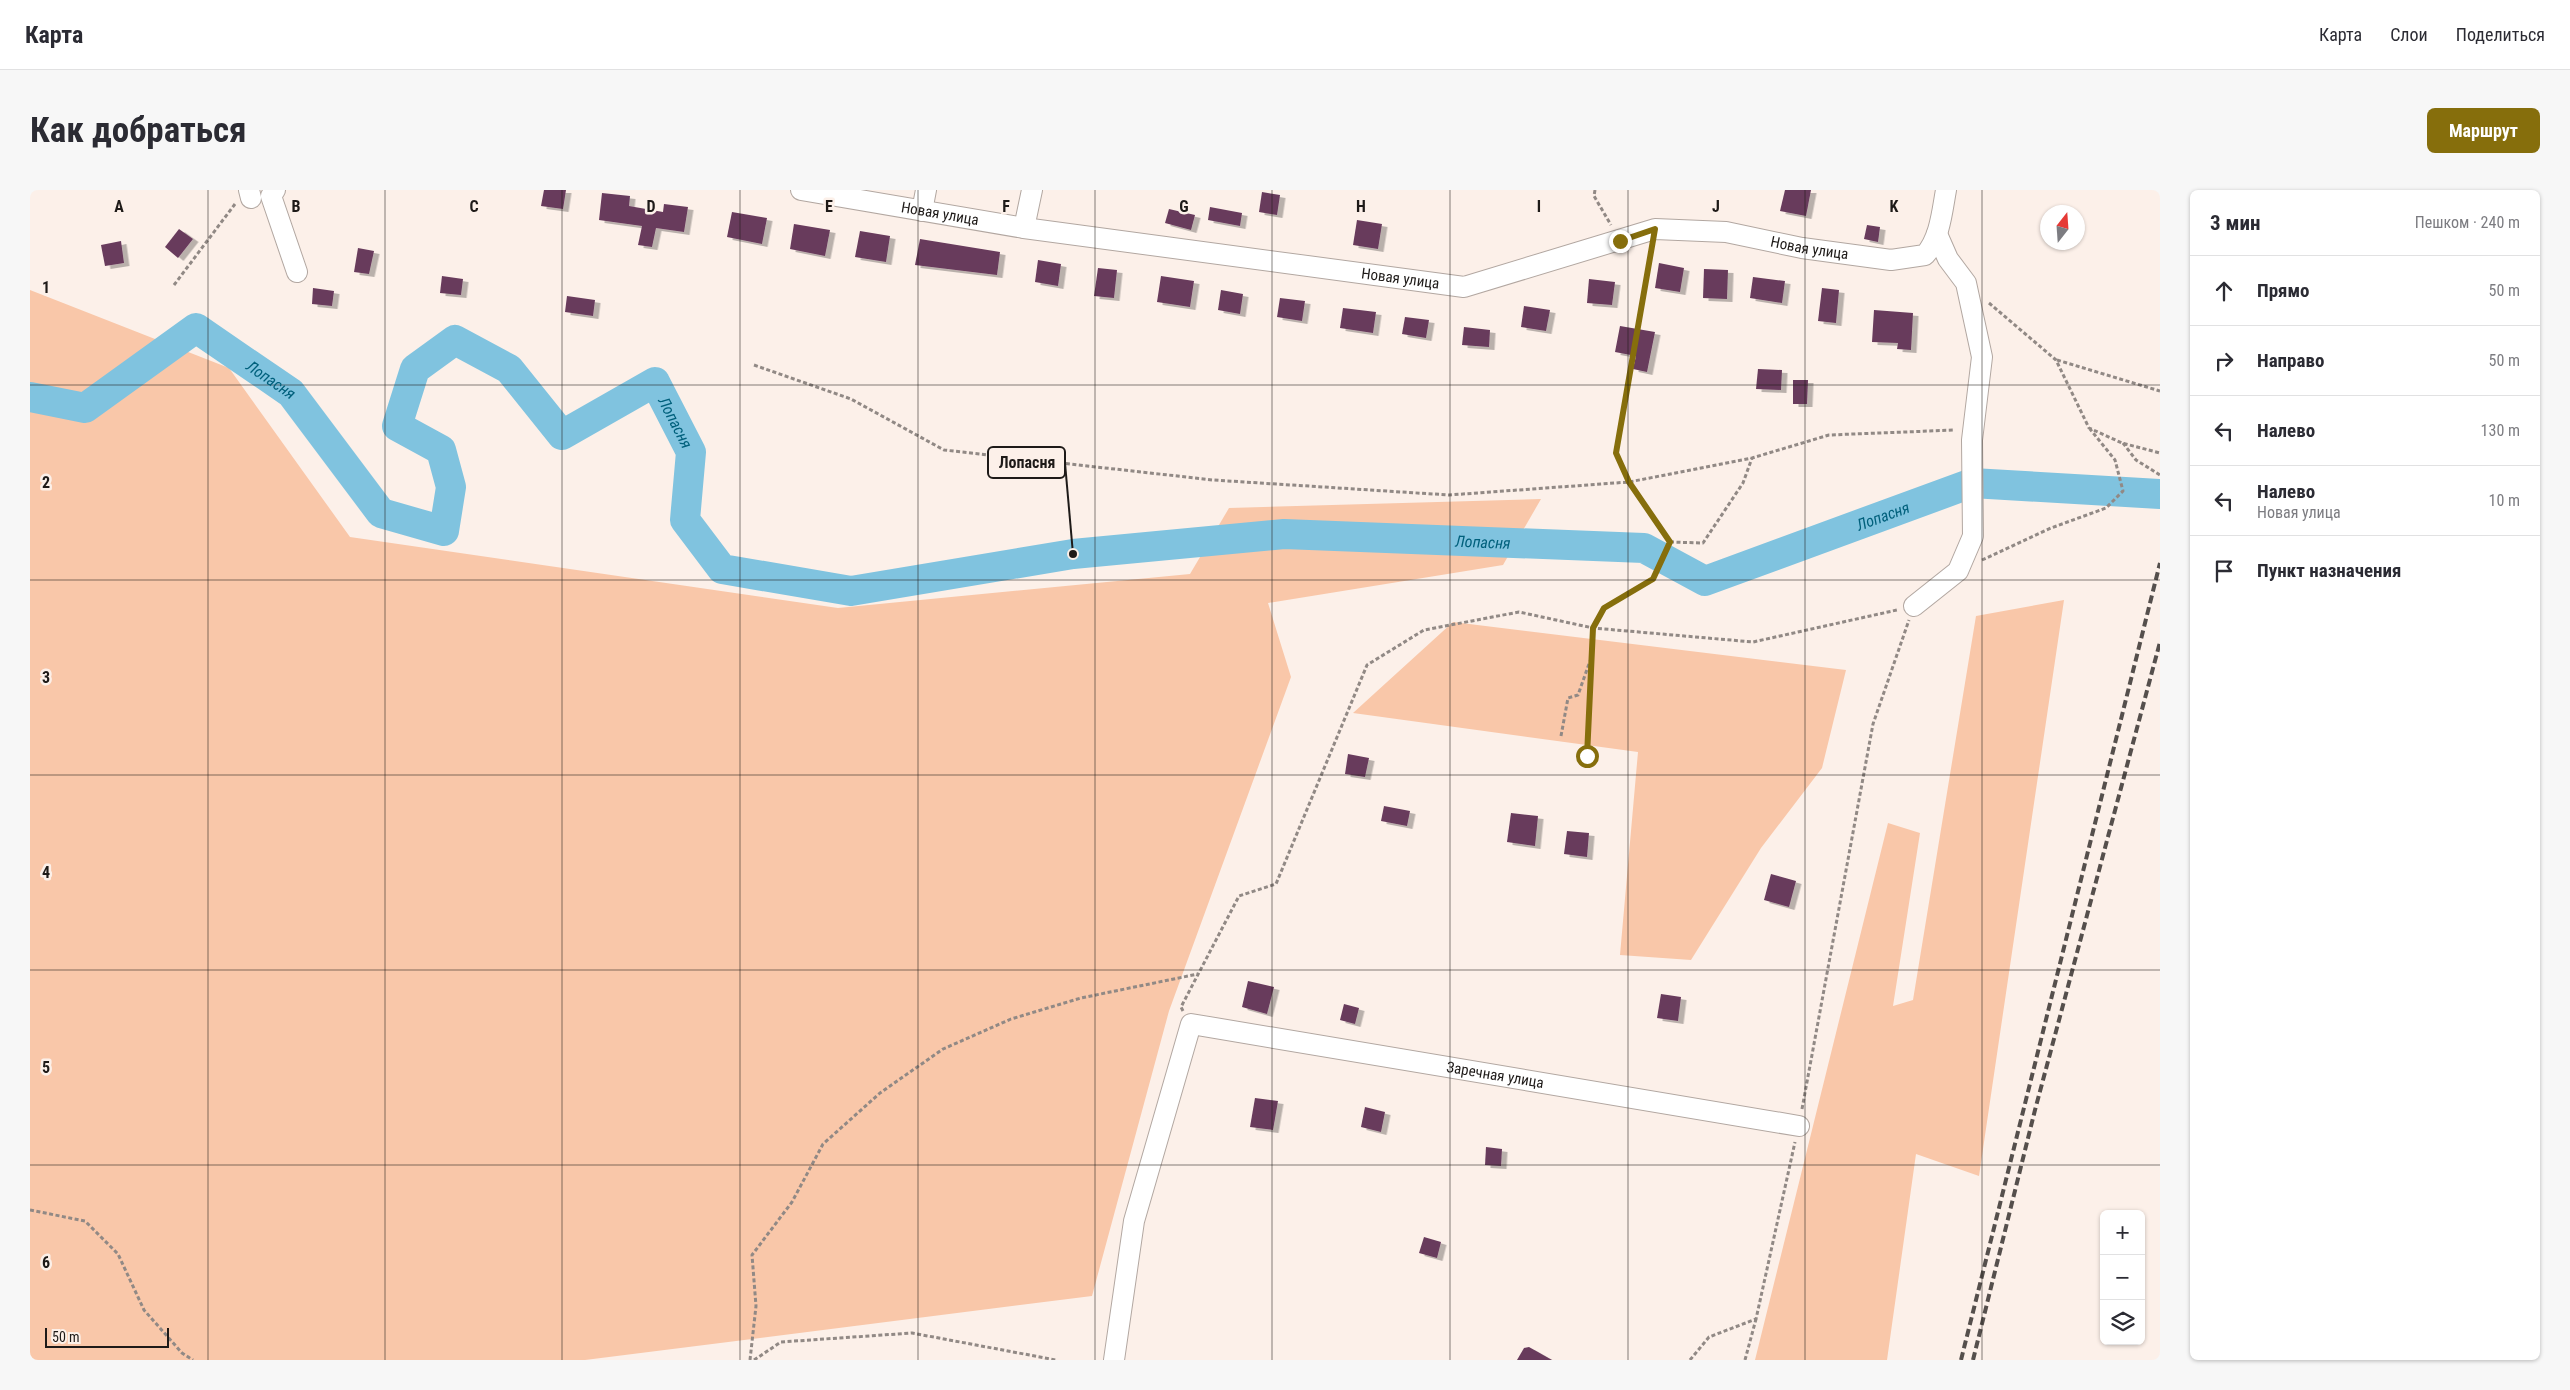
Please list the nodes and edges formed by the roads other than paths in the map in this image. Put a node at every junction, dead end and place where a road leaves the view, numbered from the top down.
1 (275, 190) edge
2 (801, 190) edge
3 (926, 190) edge
4 (1032, 190) edge
5 (1946, 190) edge
6 (922, 211) junction
7 (1024, 228) junction
8 (1936, 234) junction
9 (297, 272) dead end
10 (1914, 606) road end
11 (1799, 1126) road end
12 (1114, 1360) edge

1 - 9 street
2 - 6 street, Новая улица
3 - 6 street
4 - 7 street
5 - 8 street, Новая улица
6 - 7 street, Новая улица
7 - 8 street, Новая улица
8 - 10 street
11 - 12 street, Заречная улица

